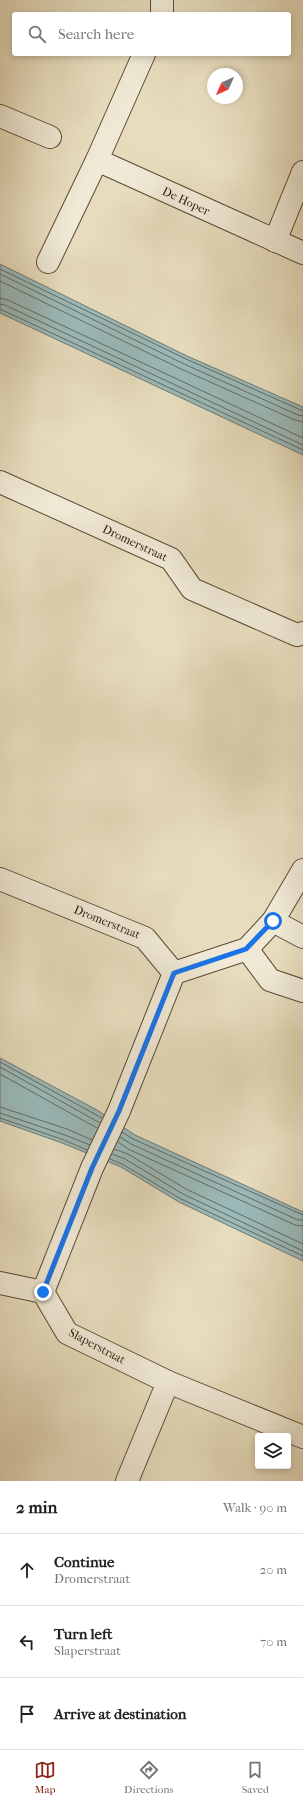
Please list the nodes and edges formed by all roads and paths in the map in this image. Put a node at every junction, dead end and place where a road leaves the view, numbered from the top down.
1 (162, 0) edge
2 (162, 12) edge
3 (143, 56) edge
4 (0, 116) edge
5 (50, 137) dead end
6 (97, 160) junction
7 (303, 172) edge
8 (275, 241) junction
9 (303, 253) edge
10 (48, 262) dead end
11 (0, 482) edge
12 (303, 633) edge
13 (303, 870) edge
14 (0, 879) edge
15 (273, 921) junction
16 (303, 937) edge
17 (246, 949) junction
18 (174, 973) junction
19 (303, 992) edge
20 (0, 1283) edge
21 (43, 1292) junction
22 (168, 1382) junction
23 (303, 1437) edge
24 (127, 1481) edge

1 - 2 street
3 - 6 street
4 - 5 street
6 - 8 street, De Hoper
6 - 10 street
7 - 8 street
8 - 9 street, De Hoper
11 - 12 street, Dromerstraat
13 - 15 street
14 - 18 street, Dromerstraat
15 - 16 street
15 - 17 street
17 - 18 street
17 - 19 street
18 - 21 street
20 - 21 street
21 - 22 street, Slaperstraat
22 - 23 street, Slaperstraat
22 - 24 street

